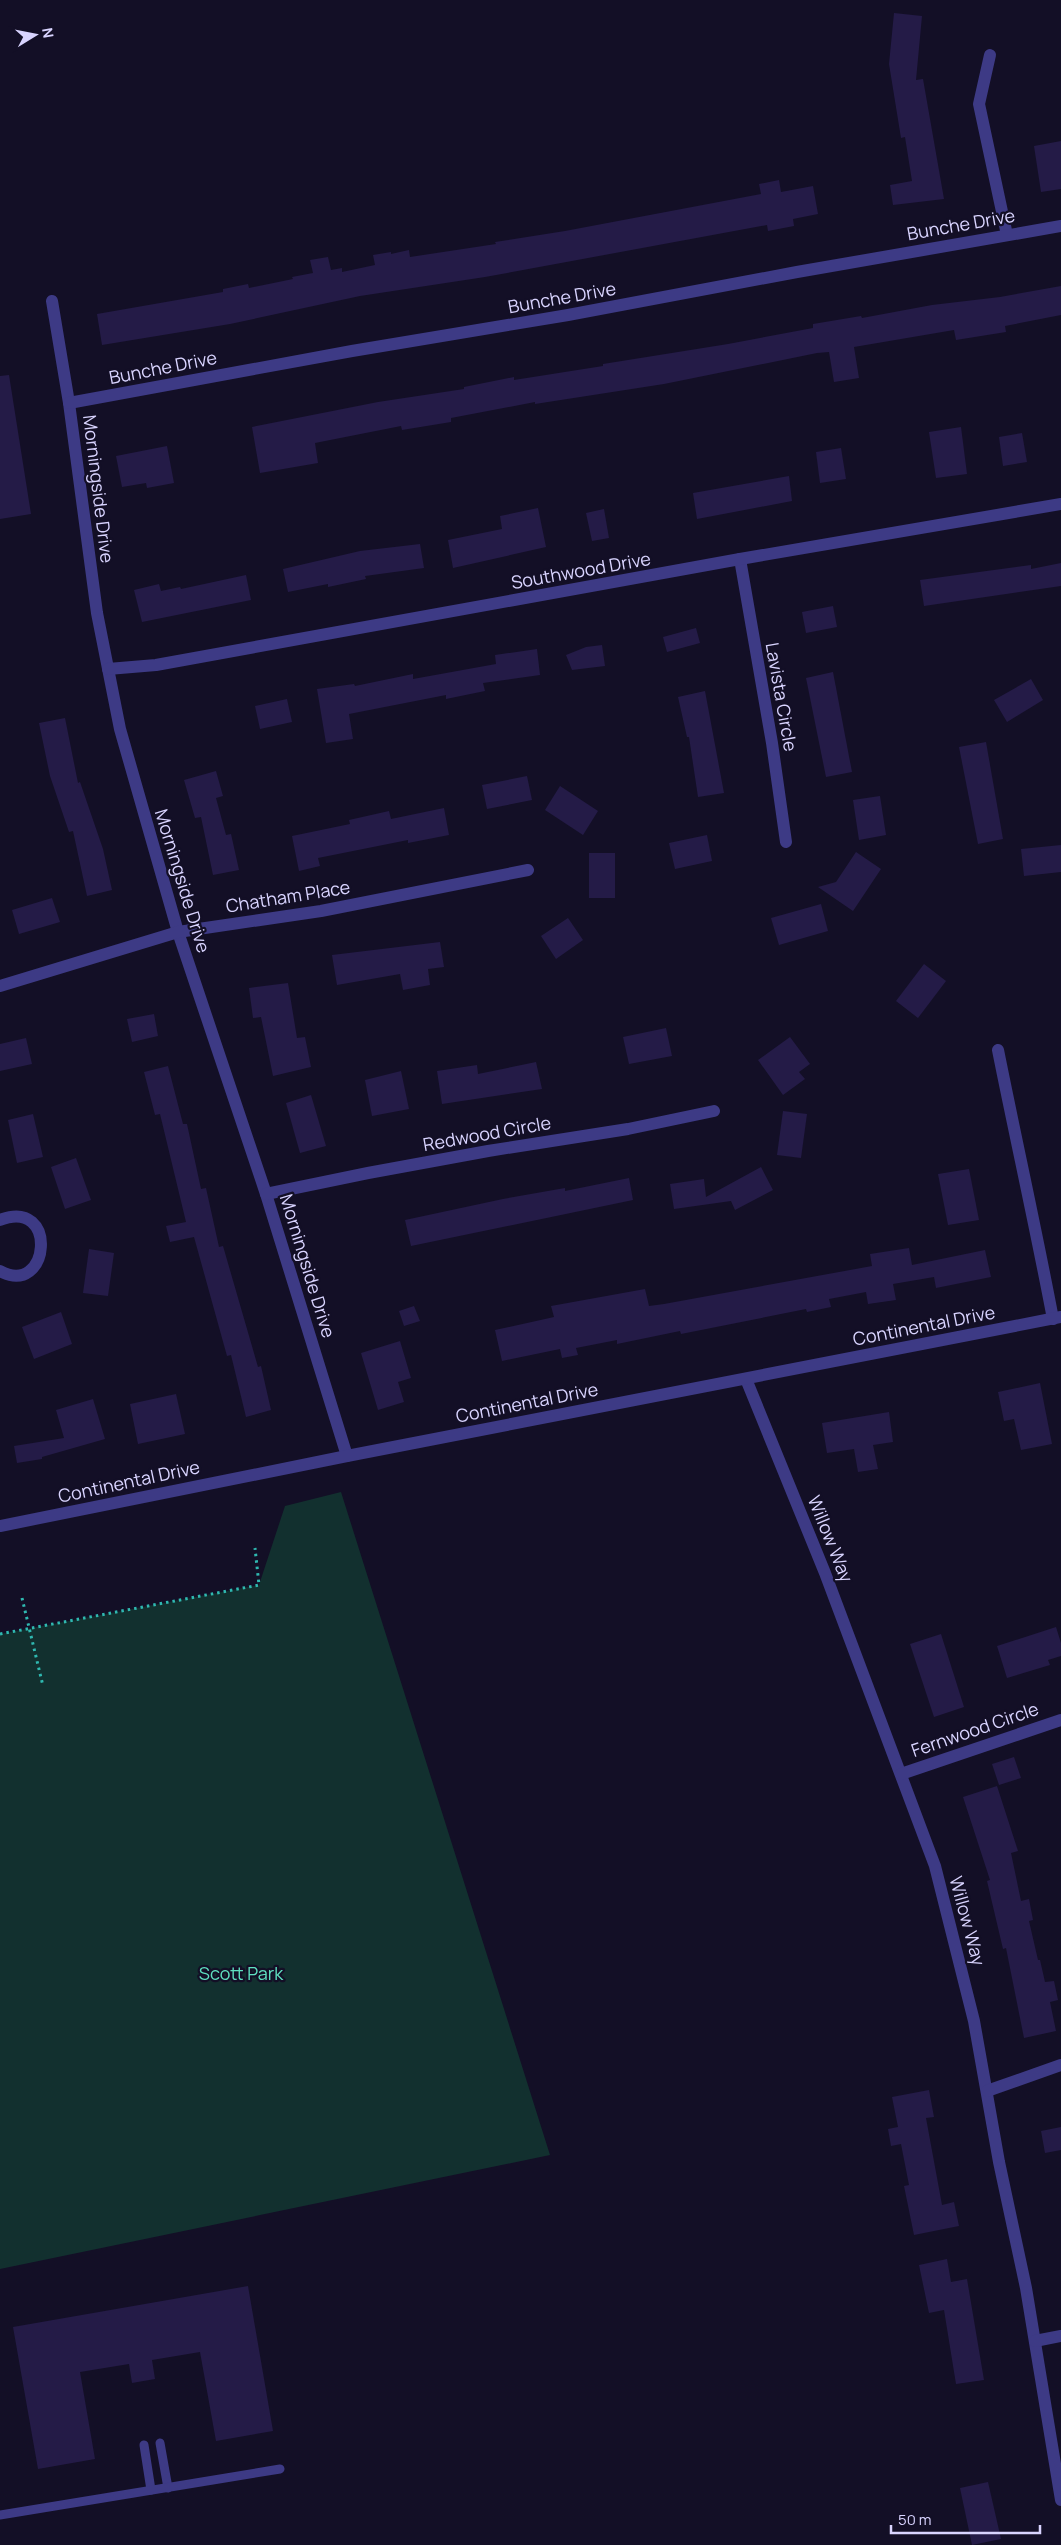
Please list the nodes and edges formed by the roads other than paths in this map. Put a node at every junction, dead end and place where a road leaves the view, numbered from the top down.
1 (990, 56) dead end
2 (1061, 226) edge
3 (1006, 235) junction
4 (52, 301) dead end
5 (69, 403) junction
6 (1061, 504) edge
7 (740, 559) junction
8 (108, 669) junction
9 (786, 842) dead end
10 (528, 870) dead end
11 (178, 932) junction
12 (0, 986) edge
13 (998, 1050) dead end
14 (714, 1111) dead end
15 (266, 1194) junction
16 (0, 1220) edge
17 (0, 1271) edge
18 (1057, 1318) edge
19 (746, 1379) junction
20 (347, 1456) junction
21 (0, 1526) edge
22 (1061, 1720) edge
23 (901, 1774) junction
24 (1061, 2065) edge
25 (986, 2091) junction
26 (1061, 2336) edge
27 (1035, 2341) junction
28 (160, 2443) dead end
29 (144, 2445) dead end
30 (280, 2470) dead end
31 (168, 2488) junction
32 (151, 2490) junction
33 (1061, 2500) edge
34 (0, 2515) edge

1 - 3 street
2 - 3 street, Bunche Drive
3 - 5 street, Bunche Drive
4 - 5 street, Morningside Drive
5 - 8 street, Morningside Drive
6 - 7 street, Southwood Drive
7 - 8 street, Southwood Drive
7 - 9 street, Lavista Circle
8 - 11 street, Morningside Drive
10 - 11 street, Chatham Place
11 - 12 street, Chatham Place
11 - 15 street, Morningside Drive
13 - 18 street
14 - 15 street, Redwood Circle
15 - 20 street, Morningside Drive
16 - 17 street
18 - 19 street, Continental Drive
19 - 20 street, Continental Drive
19 - 23 street, Willow Way
20 - 21 street, Continental Drive
22 - 23 street, Fernwood Circle
23 - 25 street, Willow Way
24 - 25 street
25 - 27 street, Willow Way
26 - 27 street
27 - 33 street, Willow Way
28 - 31 lane
29 - 32 lane
30 - 31 lane
31 - 32 lane
32 - 34 lane

